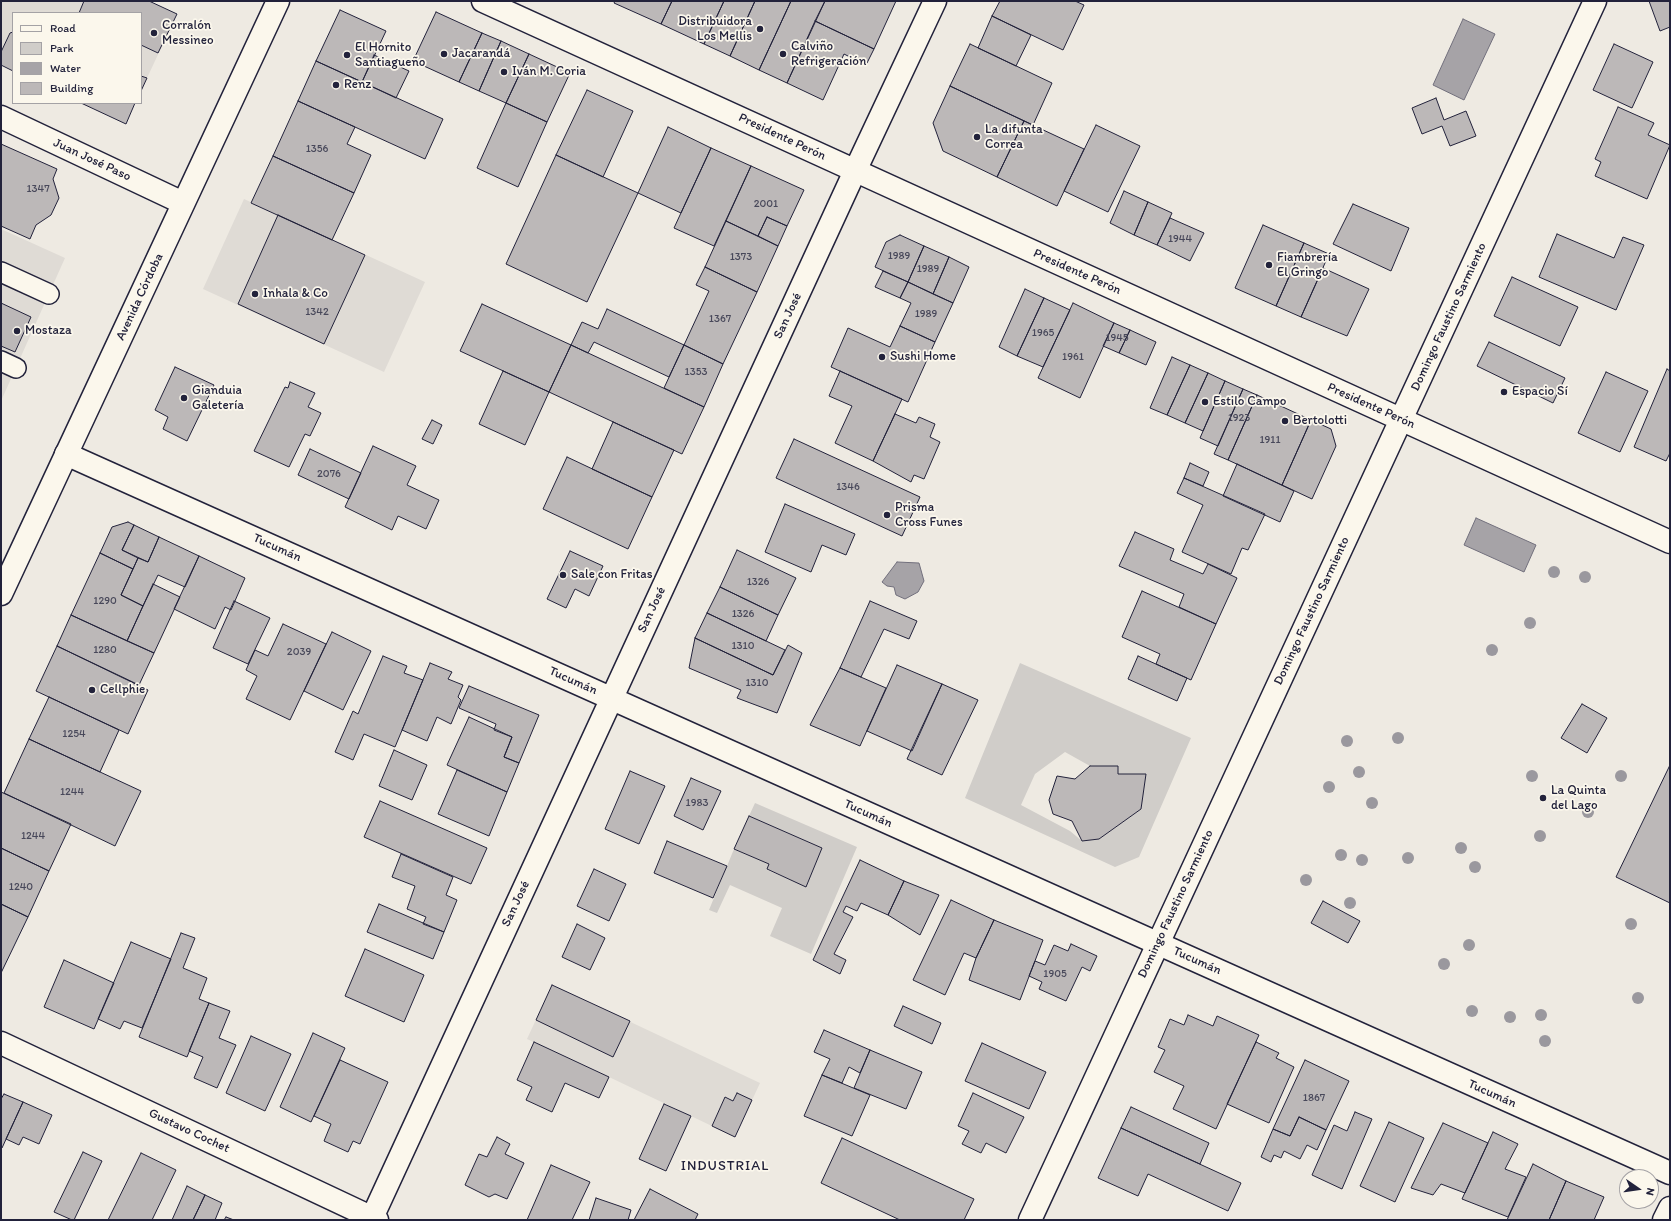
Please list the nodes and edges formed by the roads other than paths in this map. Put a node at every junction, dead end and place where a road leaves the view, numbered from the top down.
1 (278, 1) edge
2 (483, 1) edge
3 (935, 1) edge
4 (1595, 1) edge
5 (1, 117) edge
6 (855, 171) junction
7 (183, 203) junction
8 (1, 272) edge
9 (49, 294) dead end
10 (1401, 420) junction
11 (66, 454) junction
12 (1670, 542) edge
13 (1, 594) edge
14 (611, 698) junction
15 (1158, 944) junction
16 (1, 1043) edge
17 (1670, 1173) edge
18 (1670, 1208) edge
19 (373, 1219) edge
20 (1030, 1220) edge
21 (1664, 1220) edge

1 - 7 street, Avenida Córdoba
2 - 6 street, Presidente Perón
3 - 6 street, San José
4 - 10 street, Domingo Faustino Sarmiento
5 - 7 street, Juan José Paso
6 - 10 street, Presidente Perón
6 - 14 street, San José
7 - 11 street, Avenida Córdoba
8 - 9 lane
10 - 12 street, Presidente Perón
10 - 15 street, Domingo Faustino Sarmiento
11 - 13 street, Avenida Córdoba
11 - 14 street, Tucumán
14 - 15 street, Tucumán
14 - 19 street, San José
15 - 17 street, Tucumán
15 - 20 street, Domingo Faustino Sarmiento
16 - 19 street, Gustavo Cochet
18 - 21 street

